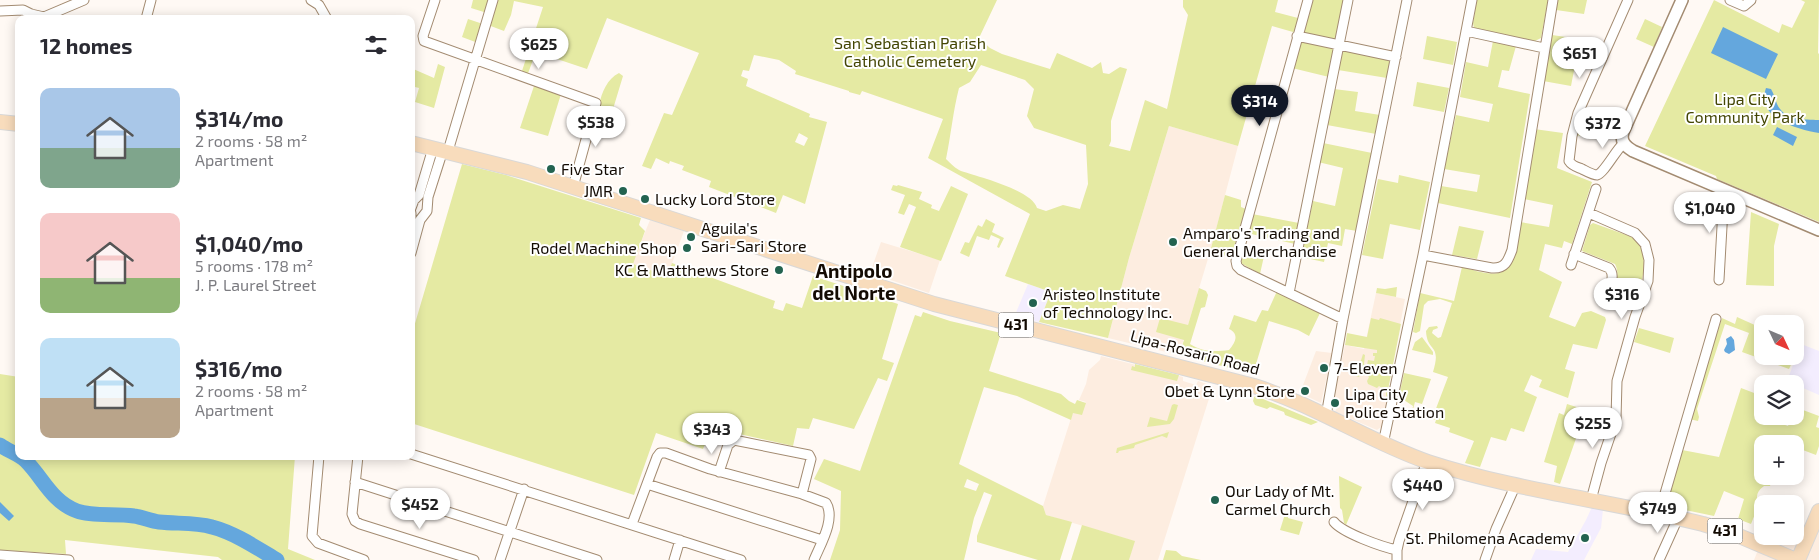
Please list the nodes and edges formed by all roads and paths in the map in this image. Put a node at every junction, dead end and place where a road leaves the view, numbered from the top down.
1 (84, 0) edge
2 (151, 0) edge
3 (312, 0) edge
4 (435, 0) edge
5 (494, 0) edge
6 (1308, 0) edge
7 (1348, 0) edge
8 (1407, 0) edge
9 (1472, 0) edge
10 (1552, 0) edge
11 (1628, 0) edge
12 (1682, 0) edge
13 (1730, 0) edge
14 (1751, 0) edge
15 (0, 11) edge
16 (35, 15) edge
17 (49, 15) edge
18 (147, 15) edge
19 (325, 15) edge
20 (1466, 31) junction
21 (1297, 36) junction
22 (1340, 46) junction
23 (1544, 48) junction
24 (1396, 57) junction
25 (475, 60) junction
26 (0, 122) edge
27 (15, 124) edge
28 (415, 143) edge
29 (1623, 144) junction
30 (441, 150) junction
31 (573, 187) junction
32 (1596, 189) dead end
33 (1724, 190) junction
34 (424, 196) junction
35 (415, 200) edge
36 (1588, 213) junction
37 (415, 214) edge
38 (1819, 230) edge
39 (1574, 254) junction
40 (1423, 255) junction
41 (1571, 264) dead end
42 (1719, 280) dead end
43 (1609, 289) dead end
44 (1289, 292) junction
45 (1343, 319) junction
46 (1716, 320) dead end
47 (1326, 416) junction
48 (1383, 444) junction
49 (415, 455) edge
50 (319, 460) edge
51 (358, 460) edge
52 (1427, 461) junction
53 (719, 472) junction
54 (356, 482) junction
55 (647, 484) junction
56 (1516, 484) junction
57 (524, 489) junction
58 (802, 494) junction
59 (1591, 500) junction
60 (1819, 511) edge
61 (1660, 514) junction
62 (1678, 518) junction
63 (1334, 522) dead end
64 (632, 524) junction
65 (509, 532) junction
66 (680, 540) junction
67 (822, 540) junction
68 (1397, 550) junction
69 (0, 555) edge
70 (25, 558) edge
71 (69, 560) edge
72 (364, 560) edge
73 (474, 560) edge
74 (500, 560) edge
75 (597, 560) edge
76 (674, 560) edge
77 (741, 560) edge
78 (814, 560) edge
79 (1397, 560) edge
80 (1485, 560) edge
81 (1659, 560) edge
82 (1797, 560) edge

1 - 17 street
2 - 18 street
3 - 19 street
4 - 25 street
5 - 25 street
6 - 21 street
7 - 22 street
8 - 24 street
9 - 20 street
10 - 23 street
11 - 29 street
12 - 29 street
13 - 14 street
15 - 16 street
20 - 23 street
20 - 40 street
21 - 22 street
21 - 44 street
22 - 24 street
22 - 44 street
23 - 40 street
24 - 45 street
25 - 30 street
25 - 31 street
26 - 27 main road
28 - 30 main road, Lipa-Rosario Road / 431
29 - 33 street
30 - 31 main road, Lipa-Rosario Road / 431
30 - 34 street
31 - 47 main road, Lipa-Rosario Road / 431
32 - 36 street
33 - 38 street
33 - 42 street
34 - 35 street
34 - 37 street
36 - 39 street
36 - 59 street
39 - 41 street
39 - 43 street
40 - 48 street
44 - 45 street
45 - 47 street
46 - 61 street
47 - 48 main road, Lipa-Rosario Road / 431
48 - 52 main road, Lipa-Rosario Road / 431
49 - 57 street
50 - 72 street
51 - 54 street
52 - 56 main road, Lipa-Rosario Road / 431
52 - 68 street
53 - 55 street
53 - 58 street
53 - 58 street
54 - 65 street
54 - 73 street
55 - 64 street
55 - 67 street
56 - 59 main road, Lipa-Rosario Road / 431
56 - 80 street
57 - 64 street
57 - 65 street
58 - 67 street
59 - 61 main road, Lipa-Rosario Road / 431
60 - 82 main road
61 - 62 main road, 431
62 - 81 street
62 - 82 main road, 431
63 - 68 street
64 - 66 street
65 - 74 street
65 - 75 street
66 - 76 street
66 - 77 street
67 - 78 street
68 - 79 street
69 - 70 street
70 - 71 street

